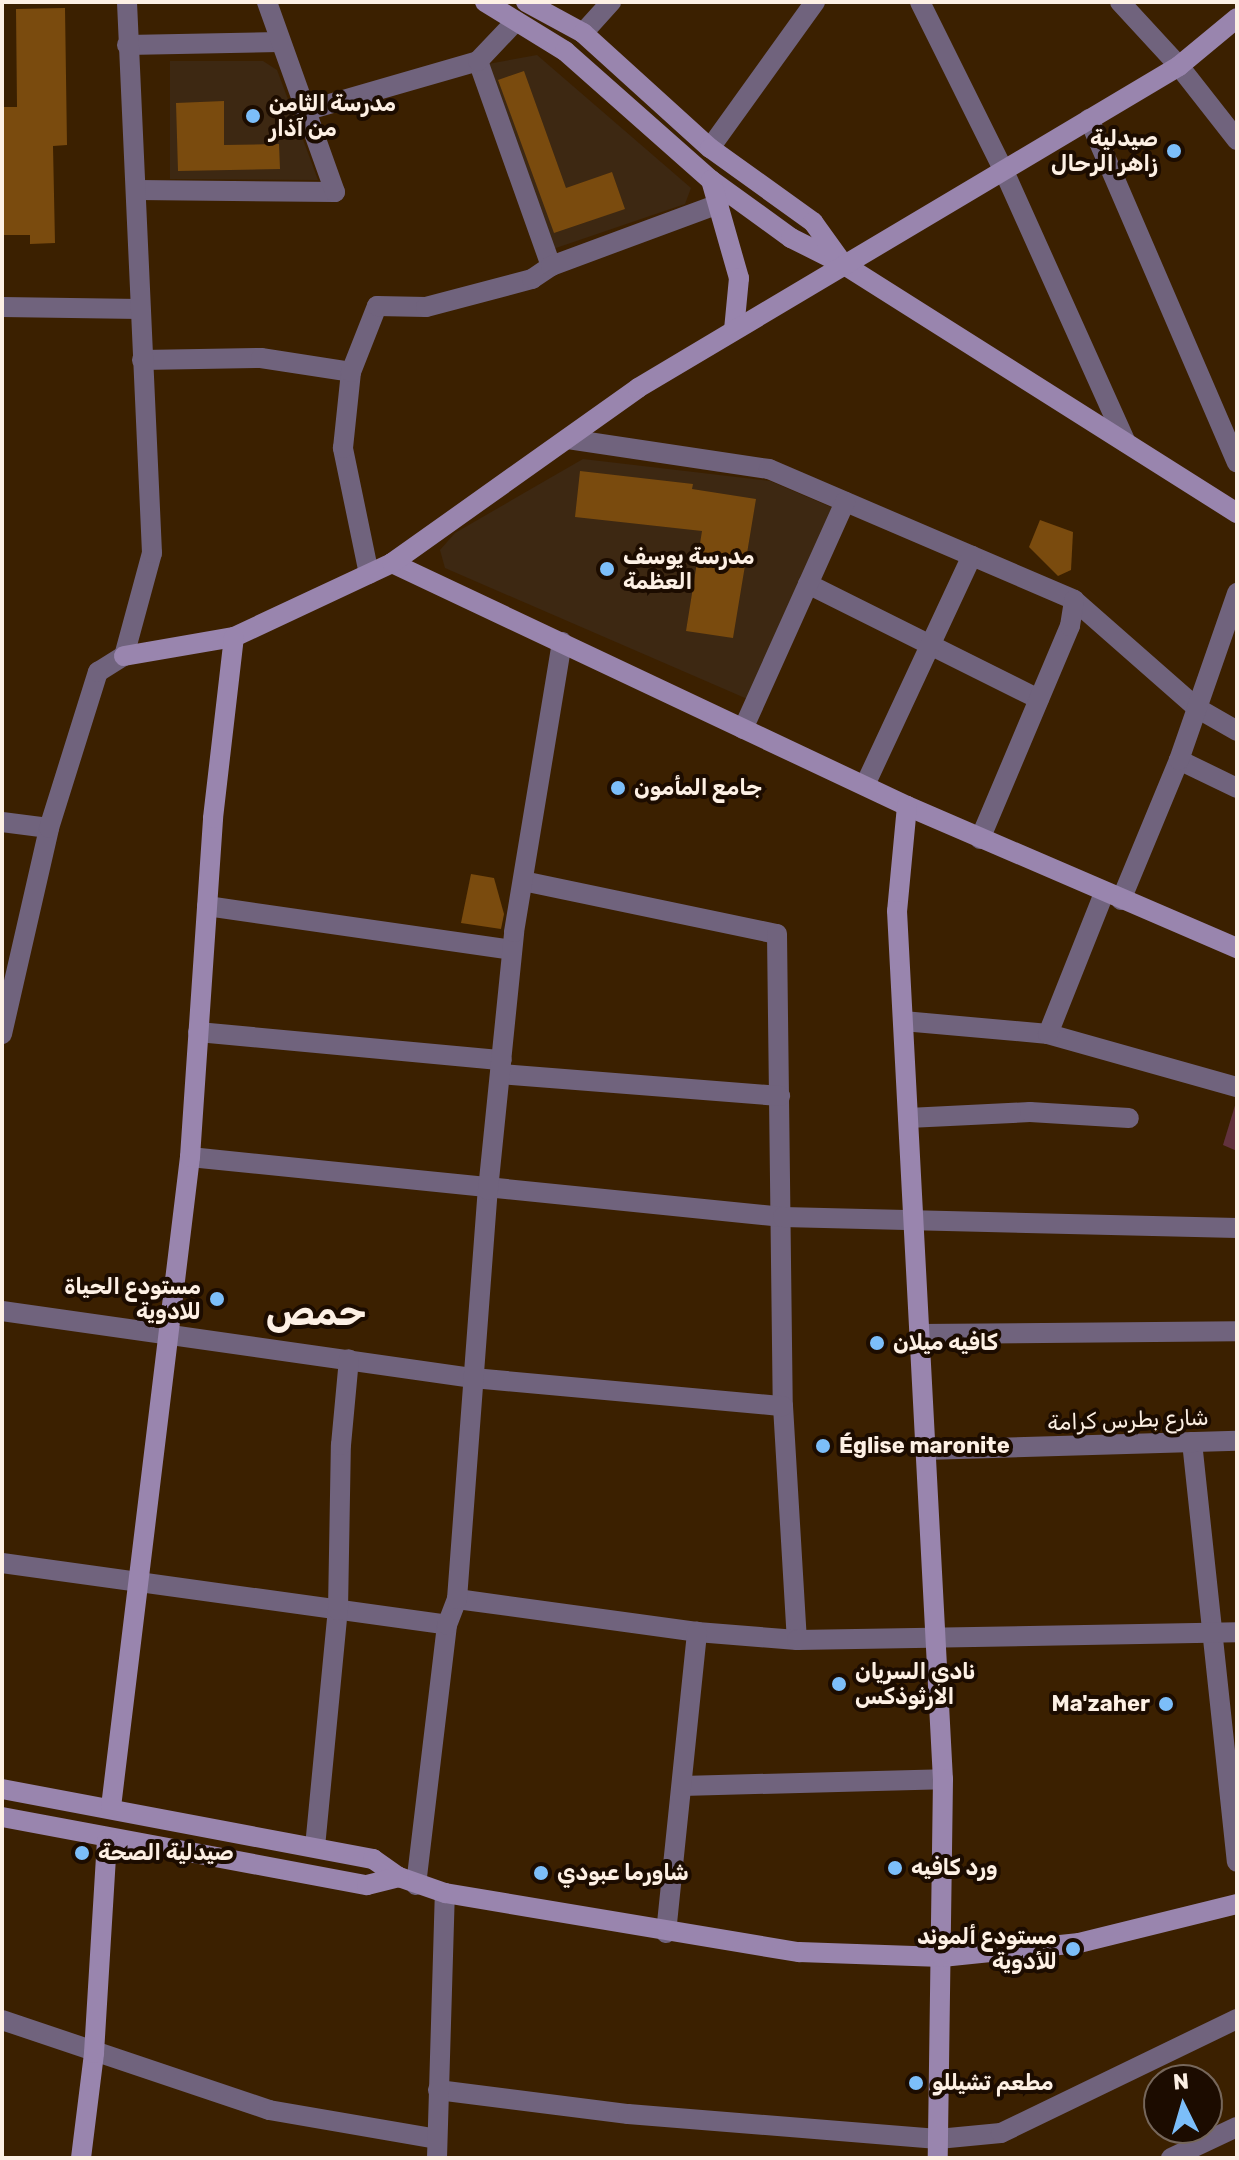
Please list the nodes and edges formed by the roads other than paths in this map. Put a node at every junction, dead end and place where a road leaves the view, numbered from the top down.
1 (127, 2) edge
2 (267, 2) edge
3 (485, 2) edge
4 (526, 2) edge
5 (611, 2) edge
6 (815, 2) edge
7 (920, 2) edge
8 (1120, 2) edge
9 (1237, 18) edge
10 (516, 21) junction
11 (583, 33) junction
12 (279, 42) junction
13 (127, 45) junction
14 (478, 61) junction
15 (1179, 66) junction
16 (305, 111) junction
17 (1089, 119) junction
18 (1237, 140) edge
19 (710, 148) junction
20 (1003, 169) junction
21 (711, 180) junction
22 (138, 190) junction
23 (719, 204) junction
24 (843, 264) junction
25 (551, 266) junction
26 (2, 307) edge
27 (140, 309) junction
28 (734, 330) junction
29 (142, 360) junction
30 (351, 372) junction
31 (568, 439) junction
32 (1126, 443) junction
33 (1237, 463) edge
34 (845, 502) junction
35 (1237, 513) edge
36 (972, 556) junction
37 (392, 563) junction
38 (369, 574) junction
39 (808, 584) junction
40 (1237, 593) edge
41 (1074, 600) junction
42 (234, 637) junction
43 (562, 642) junction
44 (930, 645) junction
45 (124, 656) junction
46 (1039, 699) junction
47 (1197, 708) junction
48 (743, 729) junction
49 (1237, 731) edge
50 (1179, 760) junction
51 (865, 785) junction
52 (1237, 788) edge
53 (907, 806) junction
54 (2, 822) edge
55 (49, 828) junction
56 (980, 839) junction
57 (523, 881) junction
58 (1112, 897) junction
59 (207, 906) junction
60 (1237, 948) edge
61 (512, 950) junction
62 (903, 1021) junction
63 (198, 1032) junction
64 (2, 1034) edge
65 (1048, 1034) junction
66 (501, 1067) junction
67 (1237, 1087) edge
68 (780, 1096) junction
69 (908, 1118) junction
70 (1129, 1118) dead end
71 (190, 1157) junction
72 (488, 1190) junction
73 (783, 1217) junction
74 (913, 1219) junction
75 (1237, 1228) edge
76 (2, 1311) edge
77 (1237, 1331) edge
78 (167, 1334) junction
79 (919, 1334) junction
80 (349, 1359) junction
81 (473, 1378) junction
82 (783, 1406) junction
83 (1237, 1441) edge
84 (1192, 1442) junction
85 (925, 1450) junction
86 (2, 1563) edge
87 (136, 1584) junction
88 (457, 1599) junction
89 (338, 1610) junction
90 (447, 1625) junction
91 (697, 1632) junction
92 (1237, 1632) edge
93 (1211, 1634) junction
94 (936, 1637) junction
95 (797, 1640) junction
96 (943, 1779) junction
97 (682, 1786) junction
98 (2, 1789) edge
99 (111, 1807) junction
100 (2, 1817) edge
101 (107, 1839) junction
102 (315, 1847) junction
103 (1237, 1862) edge
104 (408, 1881) junction
105 (445, 1893) junction
106 (1237, 1904) edge
107 (666, 1933) junction
108 (942, 1957) junction
109 (1237, 2019) edge
110 (2, 2020) edge
111 (94, 2053) junction
112 (438, 2090) junction
113 (1237, 2127) edge
114 (437, 2148) edge
115 (938, 2148) edge
116 (81, 2158) edge
117 (1171, 2158) edge

1 - 13 street
2 - 12 street
3 - 10 main road
4 - 11 main road
5 - 11 street
6 - 19 street
7 - 20 street
8 - 15 street
9 - 15 main road
10 - 14 street
10 - 21 main road
11 - 19 main road
12 - 13 street
12 - 16 street
13 - 22 street
14 - 16 street
14 - 25 street
15 - 17 main road
15 - 18 street
16 - 22 street
17 - 20 main road
17 - 33 street
19 - 24 main road
20 - 24 main road
20 - 32 street
21 - 23 main road
21 - 24 main road
22 - 27 street
23 - 25 street
23 - 28 main road
24 - 28 main road
24 - 32 main road
25 - 30 street
26 - 27 street
27 - 29 street
28 - 31 main road
29 - 30 street
29 - 45 street
30 - 38 street
31 - 34 street
31 - 37 main road
32 - 35 main road
34 - 36 street
34 - 39 street
36 - 41 street
36 - 44 street
37 - 38 main road
37 - 43 main road
38 - 42 main road
39 - 44 street
39 - 48 street
40 - 47 street
41 - 46 street
41 - 47 street
42 - 45 main road
42 - 59 main road
43 - 48 main road
43 - 57 street
44 - 46 street
44 - 51 street
45 - 55 street
46 - 56 street
47 - 49 street
47 - 50 street
48 - 51 main road
50 - 52 street
50 - 58 street
51 - 53 main road
53 - 56 main road
53 - 62 main road
54 - 55 street
55 - 64 street
56 - 58 main road
57 - 61 street
57 - 68 street
58 - 60 main road
58 - 65 street
59 - 61 street
59 - 63 main road
61 - 66 street
62 - 65 street
62 - 69 main road
63 - 66 street
63 - 71 main road
65 - 67 street
66 - 68 street
66 - 72 street
68 - 73 street
69 - 70 street
69 - 74 main road
71 - 72 street
71 - 78 main road
72 - 73 street
72 - 81 street
73 - 74 street
73 - 82 street
74 - 75 street
74 - 79 main road
76 - 78 street
77 - 79 street
78 - 80 street
78 - 87 main road
79 - 85 main road
80 - 81 street
80 - 89 street
81 - 82 street
81 - 88 street
82 - 95 street
83 - 84 street, شارع بطرس كرامة
84 - 85 street, شارع بطرس كرامة
84 - 93 street
85 - 94 main road
86 - 87 street
87 - 89 street
87 - 99 main road
88 - 90 street
88 - 91 street
89 - 90 street
89 - 102 street
90 - 104 street
91 - 95 street
91 - 97 street
92 - 93 street
93 - 94 street
93 - 103 street
94 - 95 street
94 - 96 main road
96 - 97 street
96 - 108 main road
97 - 107 street
98 - 99 main road
99 - 102 main road
100 - 101 main road
101 - 104 main road
101 - 111 main road
102 - 104 main road
104 - 105 main road
105 - 107 main road
105 - 112 street
106 - 108 main road
107 - 108 main road
108 - 115 main road
109 - 115 street
110 - 111 street
111 - 114 street
111 - 116 main road
112 - 114 street
112 - 115 street
113 - 117 street

